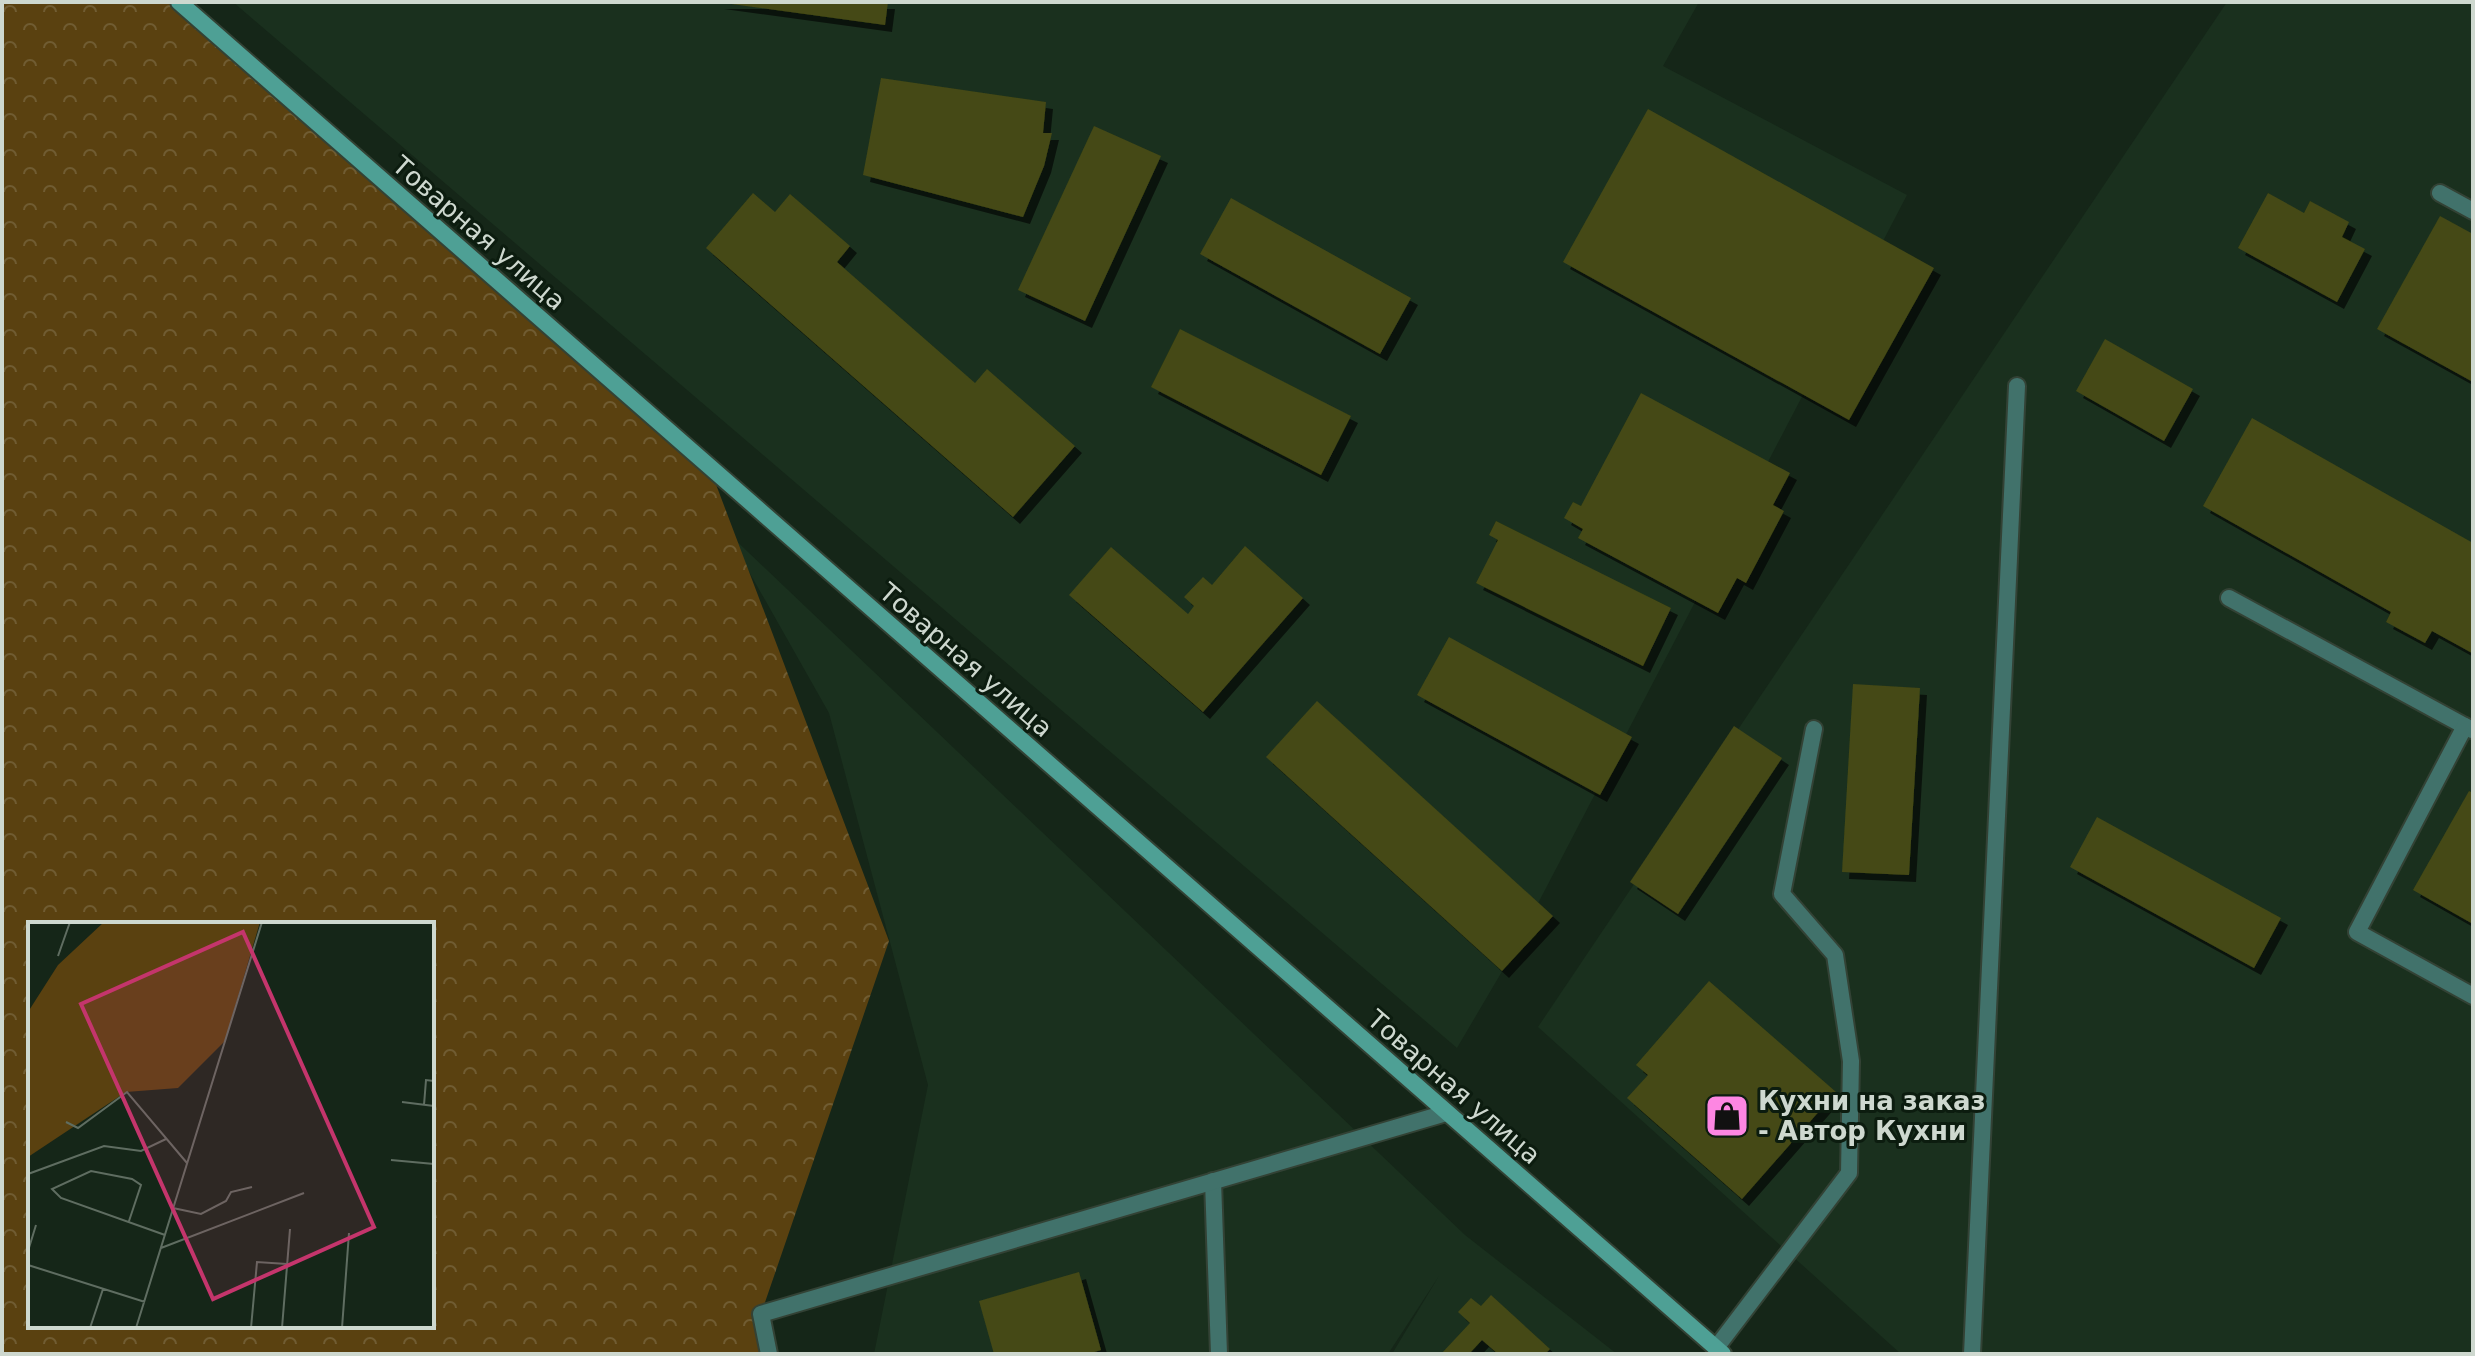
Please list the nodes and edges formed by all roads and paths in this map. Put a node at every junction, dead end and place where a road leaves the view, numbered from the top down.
1 (179, 2) edge
2 (2440, 193) dead end
3 (2473, 211) edge
4 (2017, 386) dead end
5 (2229, 598) dead end
6 (2469, 728) edge
7 (1814, 729) dead end
8 (2473, 996) edge
9 (1446, 1113) junction
10 (1213, 1181) junction
11 (1720, 1351) edge
12 (769, 1354) edge
13 (1219, 1354) edge
14 (1972, 1354) edge

1 - 9 street, Товарная улица
2 - 3 lane
4 - 14 lane
5 - 6 lane
6 - 8 lane
7 - 11 lane
9 - 10 lane
9 - 11 street, Товарная улица
10 - 12 lane
10 - 13 lane

